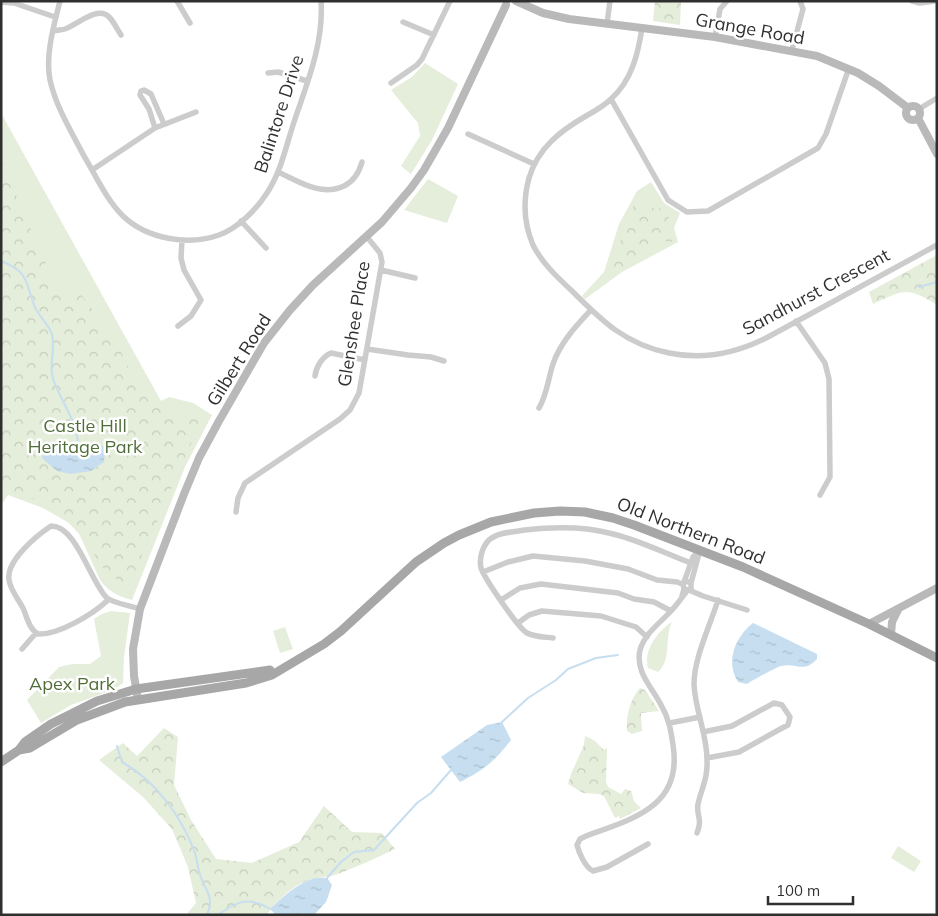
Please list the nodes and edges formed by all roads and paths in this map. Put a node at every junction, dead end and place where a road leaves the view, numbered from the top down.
1 (60, 1) edge
2 (177, 1) edge
3 (321, 1) edge
4 (450, 1) edge
5 (515, 1) edge
6 (610, 1) edge
7 (727, 1) edge
8 (800, 1) edge
9 (912, 1) edge
10 (935, 1) edge
11 (1, 2) edge
12 (504, 3) edge
13 (55, 18) junction
14 (403, 22) dead end
15 (190, 23) dead end
16 (607, 24) junction
17 (642, 28) junction
18 (54, 30) junction
19 (121, 35) dead end
20 (434, 35) junction
21 (715, 36) junction
22 (792, 50) junction
23 (849, 68) junction
24 (268, 73) dead end
25 (307, 81) junction
26 (391, 83) dead end
27 (937, 98) edge
28 (612, 99) junction
29 (908, 108) junction
30 (919, 109) junction
31 (196, 112) dead end
32 (918, 118) junction
33 (164, 124) junction
34 (156, 128) junction
35 (468, 134) dead end
36 (937, 154) edge
37 (362, 162) dead end
38 (534, 164) junction
39 (92, 170) junction
40 (278, 172) junction
41 (241, 221) junction
42 (367, 237) junction
43 (182, 240) junction
44 (937, 245) edge
45 (266, 248) dead end
46 (381, 270) junction
47 (415, 278) dead end
48 (591, 310) junction
49 (796, 321) junction
50 (178, 326) dead end
51 (367, 349) junction
52 (366, 360) junction
53 (444, 361) dead end
54 (315, 376) dead end
55 (538, 408) dead end
56 (820, 496) dead end
57 (236, 512) dead end
58 (700, 550) junction
59 (691, 563) junction
60 (483, 572) junction
61 (688, 587) junction
62 (937, 588) edge
63 (108, 600) junction
64 (501, 600) junction
65 (718, 600) junction
66 (140, 609) junction
67 (899, 609) junction
68 (747, 610) dead end
69 (671, 612) junction
70 (518, 622) junction
71 (869, 624) junction
72 (36, 633) junction
73 (891, 635) junction
74 (647, 637) junction
75 (554, 638) dead end
76 (22, 649) dead end
77 (937, 658) edge
78 (285, 667) junction
79 (136, 689) junction
80 (138, 700) junction
81 (700, 717) junction
82 (670, 723) junction
83 (703, 732) junction
84 (20, 750) junction
85 (708, 758) junction
86 (1, 762) edge
87 (697, 833) dead end
88 (648, 844) dead end

1 - 13 street, Balintore Drive
2 - 15 street
3 - 25 street, Balintore Drive
4 - 20 street
5 - 12 main road
5 - 16 main road, Grange Road
6 - 16 street
7 - 21 street
8 - 22 street
9 - 10 street
11 - 13 street
12 - 42 main road, Gilbert Road
13 - 18 street, Balintore Drive
14 - 20 street
16 - 17 main road, Grange Road
17 - 21 main road, Grange Road
17 - 28 street, Sandhurst Crescent
18 - 19 street
18 - 39 street, Balintore Drive
20 - 26 street
21 - 22 main road, Grange Road
22 - 23 main road, Grange Road
23 - 28 street
23 - 29 main road, Grange Road
24 - 25 street
25 - 40 street, Balintore Drive
27 - 30 street
28 - 38 street, Sandhurst Crescent
29 - 30 main road
29 - 32 main road
30 - 32 main road
31 - 33 street
32 - 36 main road
33 - 34 street
33 - 34 street
34 - 39 street
35 - 38 street
37 - 40 street
38 - 48 street, Sandhurst Crescent
39 - 43 street, Balintore Drive
40 - 41 street, Balintore Drive
41 - 43 street, Balintore Drive
41 - 45 street
42 - 46 street, Glenshee Place
42 - 66 main road, Gilbert Road
43 - 50 street
44 - 49 street, Sandhurst Crescent
46 - 47 street
46 - 51 street, Glenshee Place
48 - 49 street, Sandhurst Crescent
48 - 55 street
49 - 56 street
51 - 52 street, Glenshee Place
51 - 53 street
52 - 54 street
52 - 57 street, Glenshee Place
58 - 59 street
58 - 61 street
58 - 71 main road, Old Northern Road
58 - 78 main road, Old Northern Road
59 - 60 street
59 - 61 street
60 - 61 street
60 - 64 street
61 - 65 street
61 - 69 street
62 - 67 main road
63 - 66 street
63 - 72 street
63 - 72 street
64 - 69 street
64 - 70 street
65 - 68 street
65 - 81 street
66 - 79 main road, Gilbert Road
67 - 71 main road
67 - 73 main road
69 - 74 street
70 - 74 street
70 - 75 street
71 - 73 main road, Old Northern Road
72 - 76 street
73 - 77 main road, Old Northern Road
74 - 82 street
78 - 79 main road, Old Northern Road
78 - 80 main road, Old Northern Road
79 - 80 main road, Gilbert Road
79 - 84 main road, Old Northern Road
80 - 84 main road, Old Northern Road
81 - 82 street
81 - 83 street
82 - 88 street
83 - 85 street
83 - 85 street
84 - 86 main road, Old Northern Road
85 - 87 street

